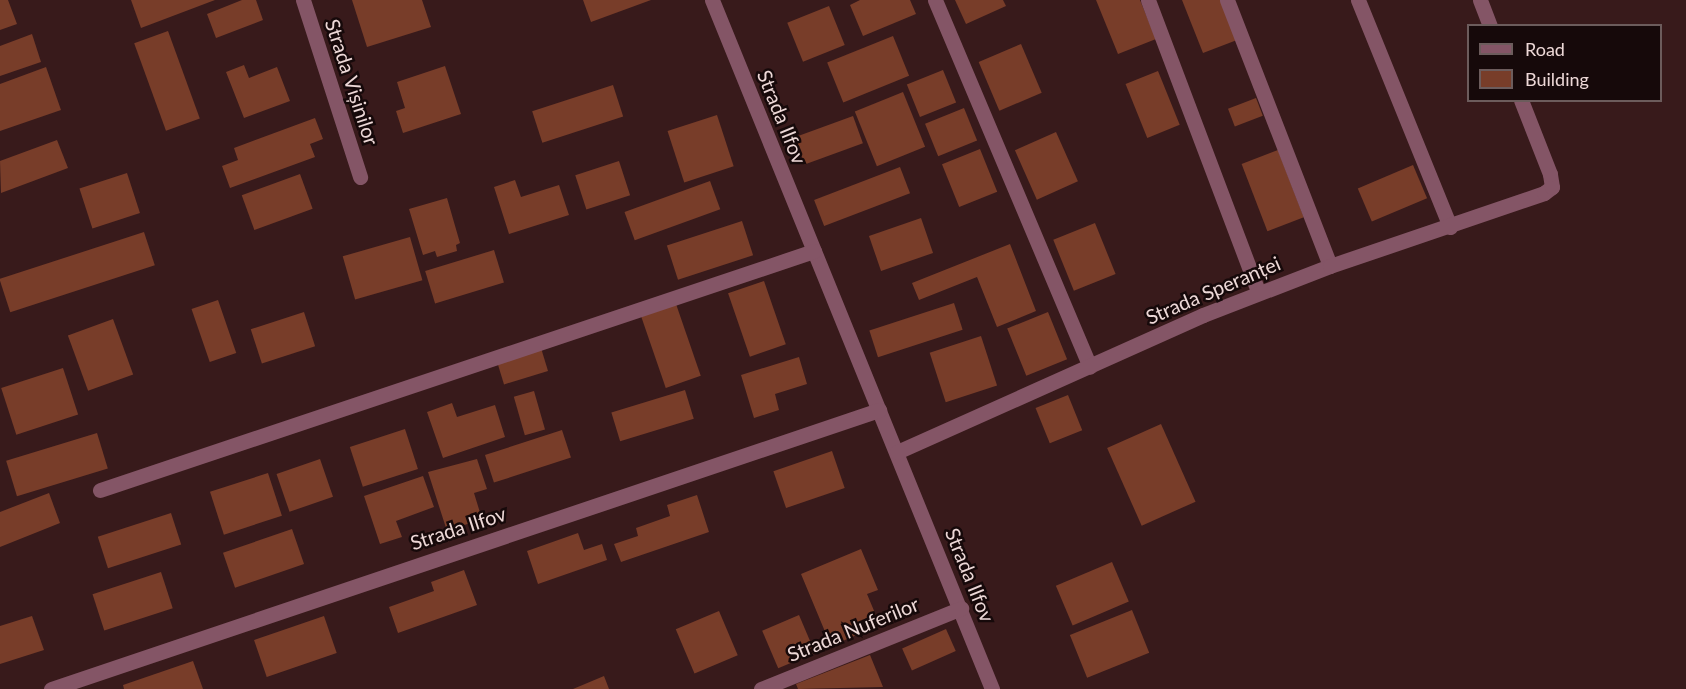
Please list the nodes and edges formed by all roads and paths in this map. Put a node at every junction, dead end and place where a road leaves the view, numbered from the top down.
1 (303, 0) edge
2 (712, 0) edge
3 (935, 0) edge
4 (1148, 0) edge
5 (1227, 0) edge
6 (1358, 0) edge
7 (1480, 0) edge
8 (1489, 24) edge
9 (1522, 102) edge
10 (360, 177) dead end
11 (1450, 227) junction
12 (814, 251) junction
13 (1330, 266) junction
14 (1259, 293) junction
15 (1090, 367) junction
16 (879, 410) junction
17 (897, 452) junction
18 (100, 490) dead end
19 (961, 608) junction
20 (51, 689) edge
21 (761, 689) edge
22 (992, 689) edge

1 - 10 street, Strada Vișinilor
2 - 12 street, Strada Ilfov
3 - 15 street
4 - 14 street
5 - 13 street
6 - 11 street
7 - 8 street
9 - 11 street, Strada Speranței
11 - 13 street, Strada Speranței
12 - 16 street, Strada Ilfov
12 - 18 street
13 - 14 street, Strada Speranței
14 - 15 street, Strada Speranței
15 - 17 street, Strada Speranței
16 - 17 street, Strada Ilfov
16 - 20 street, Strada Ilfov
17 - 19 street, Strada Ilfov
19 - 21 street, Strada Nuferilor
19 - 22 street, Strada Ilfov

